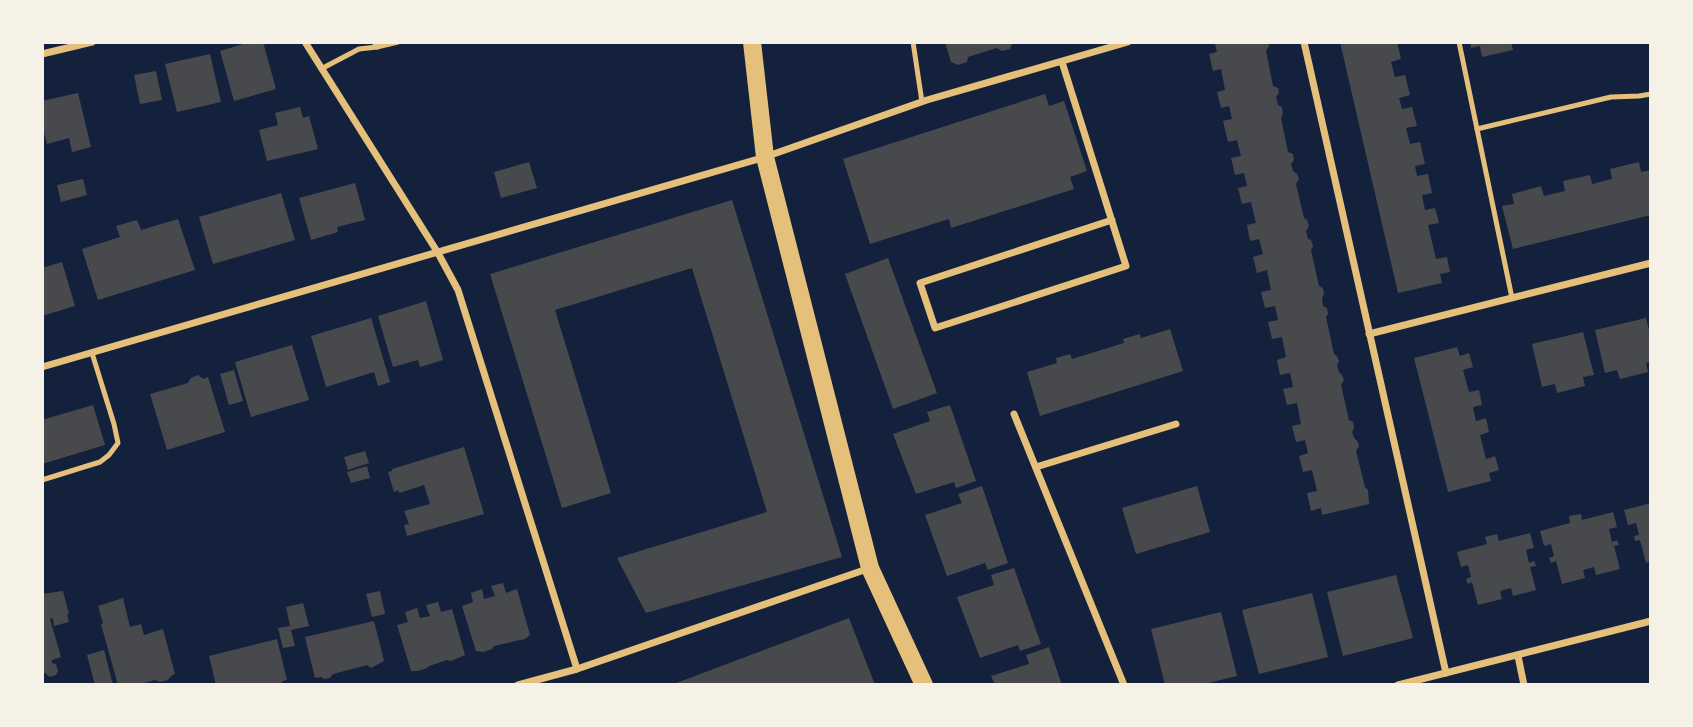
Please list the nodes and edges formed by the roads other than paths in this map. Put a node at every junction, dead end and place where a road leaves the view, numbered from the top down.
1 (92, 42) edge
2 (304, 42) edge
3 (398, 42) edge
4 (752, 42) edge
5 (913, 42) edge
6 (1128, 42) edge
7 (1304, 42) edge
8 (1459, 42) edge
9 (376, 45) edge
10 (42, 54) edge
11 (1062, 61) junction
12 (321, 69) junction
13 (1651, 94) edge
14 (922, 102) junction
15 (1477, 129) junction
16 (765, 157) junction
17 (1112, 220) junction
18 (438, 253) junction
19 (1651, 263) edge
20 (1512, 298) junction
21 (1369, 334) junction
22 (92, 353) junction
23 (42, 368) edge
24 (1014, 414) dead end
25 (1176, 424) dead end
26 (1036, 467) junction
27 (42, 480) edge
28 (870, 568) junction
29 (1651, 621) edge
30 (1518, 656) junction
31 (576, 669) junction
32 (1446, 673) junction
33 (517, 685) edge
34 (924, 685) edge
35 (1124, 685) edge
36 (1398, 685) edge
37 (1524, 685) edge

1 - 10 street
2 - 12 street
3 - 9 lane
4 - 16 main road
5 - 14 lane
6 - 11 street
7 - 21 street
8 - 15 lane
9 - 12 lane
11 - 14 street
11 - 17 street
12 - 18 street
13 - 15 lane
14 - 16 street
15 - 20 lane
16 - 18 street
16 - 28 main road
17 - 17 street
18 - 22 street
18 - 31 street
19 - 20 street
20 - 21 street
21 - 32 street
22 - 23 street
22 - 27 lane
24 - 26 street
25 - 26 street
26 - 35 street
28 - 31 street
28 - 34 main road
29 - 30 street
30 - 32 street
30 - 37 street
31 - 33 street
32 - 36 street

